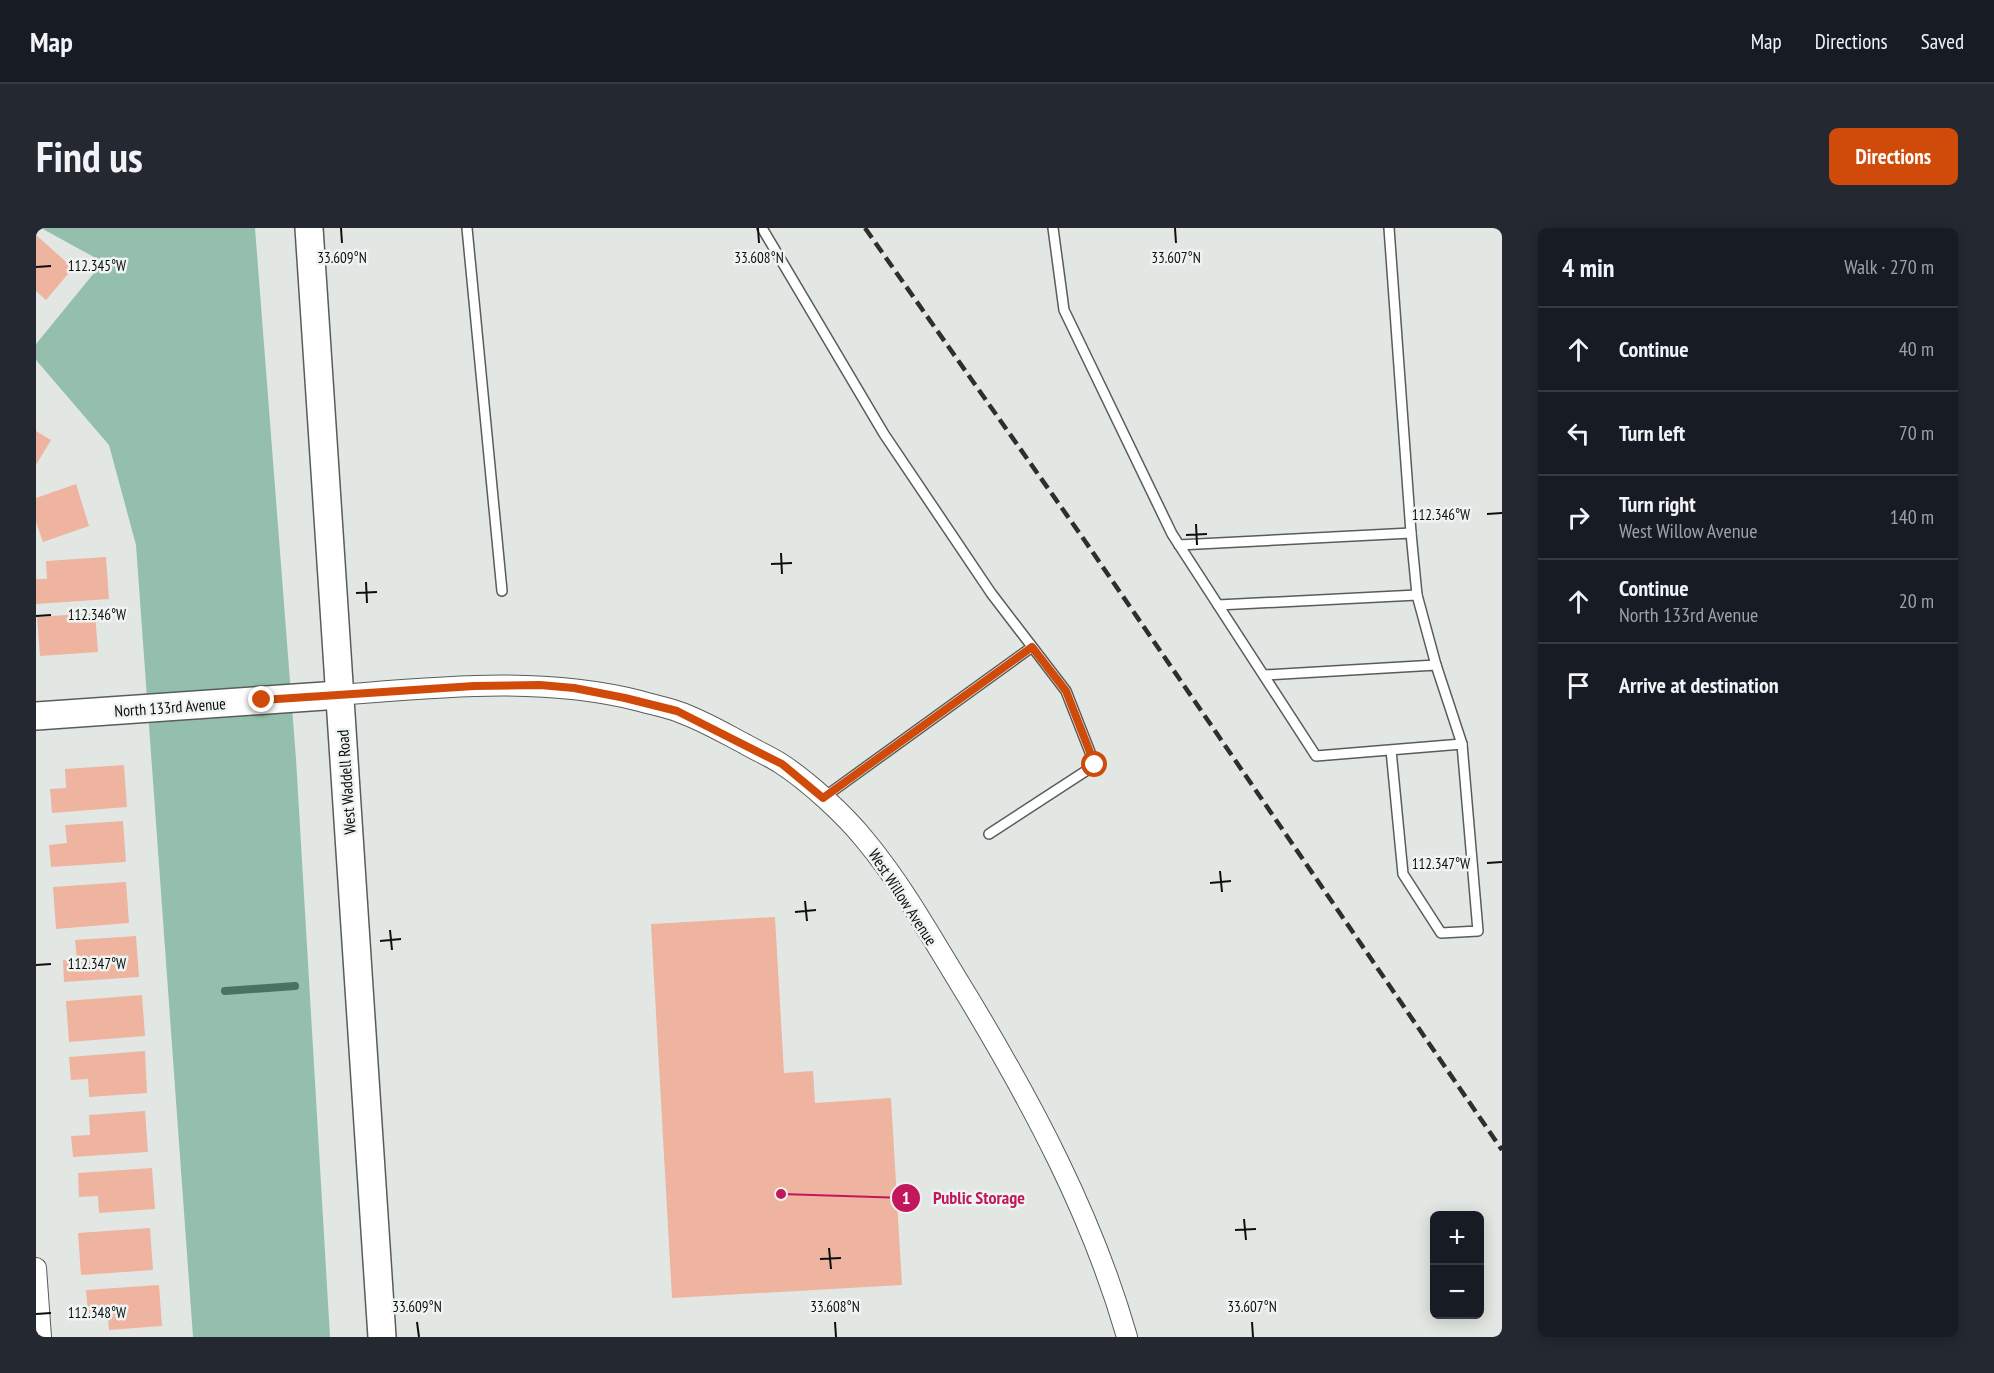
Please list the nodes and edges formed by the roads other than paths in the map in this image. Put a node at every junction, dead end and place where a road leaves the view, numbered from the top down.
1 (309, 228) edge
2 (467, 228) edge
3 (762, 228) edge
4 (1053, 228) edge
5 (1389, 228) edge
6 (1410, 533) junction
7 (1179, 545) junction
8 (502, 591) dead end
9 (1417, 595) junction
10 (1218, 605) junction
11 (1032, 647) junction
12 (1436, 665) junction
13 (1264, 675) junction
14 (339, 695) junction
15 (36, 716) edge
16 (1462, 744) junction
17 (1391, 750) junction
18 (823, 798) junction
19 (989, 834) dead end
20 (36, 1268) edge
21 (41, 1337) edge
22 (382, 1337) edge
23 (1127, 1337) edge

1 - 14 main road, West Waddell Road
2 - 8 lane
3 - 11 lane
4 - 7 lane
5 - 6 lane
6 - 7 lane
6 - 9 lane
7 - 10 lane
9 - 10 lane
9 - 12 lane
10 - 13 lane
11 - 18 lane
11 - 19 lane
12 - 13 lane
12 - 16 lane
13 - 17 lane
14 - 15 main road, North 133rd Avenue
14 - 18 street, West Willow Avenue
14 - 22 main road, West Waddell Road
16 - 17 lane
16 - 17 lane
18 - 23 street, West Willow Avenue
20 - 21 street

